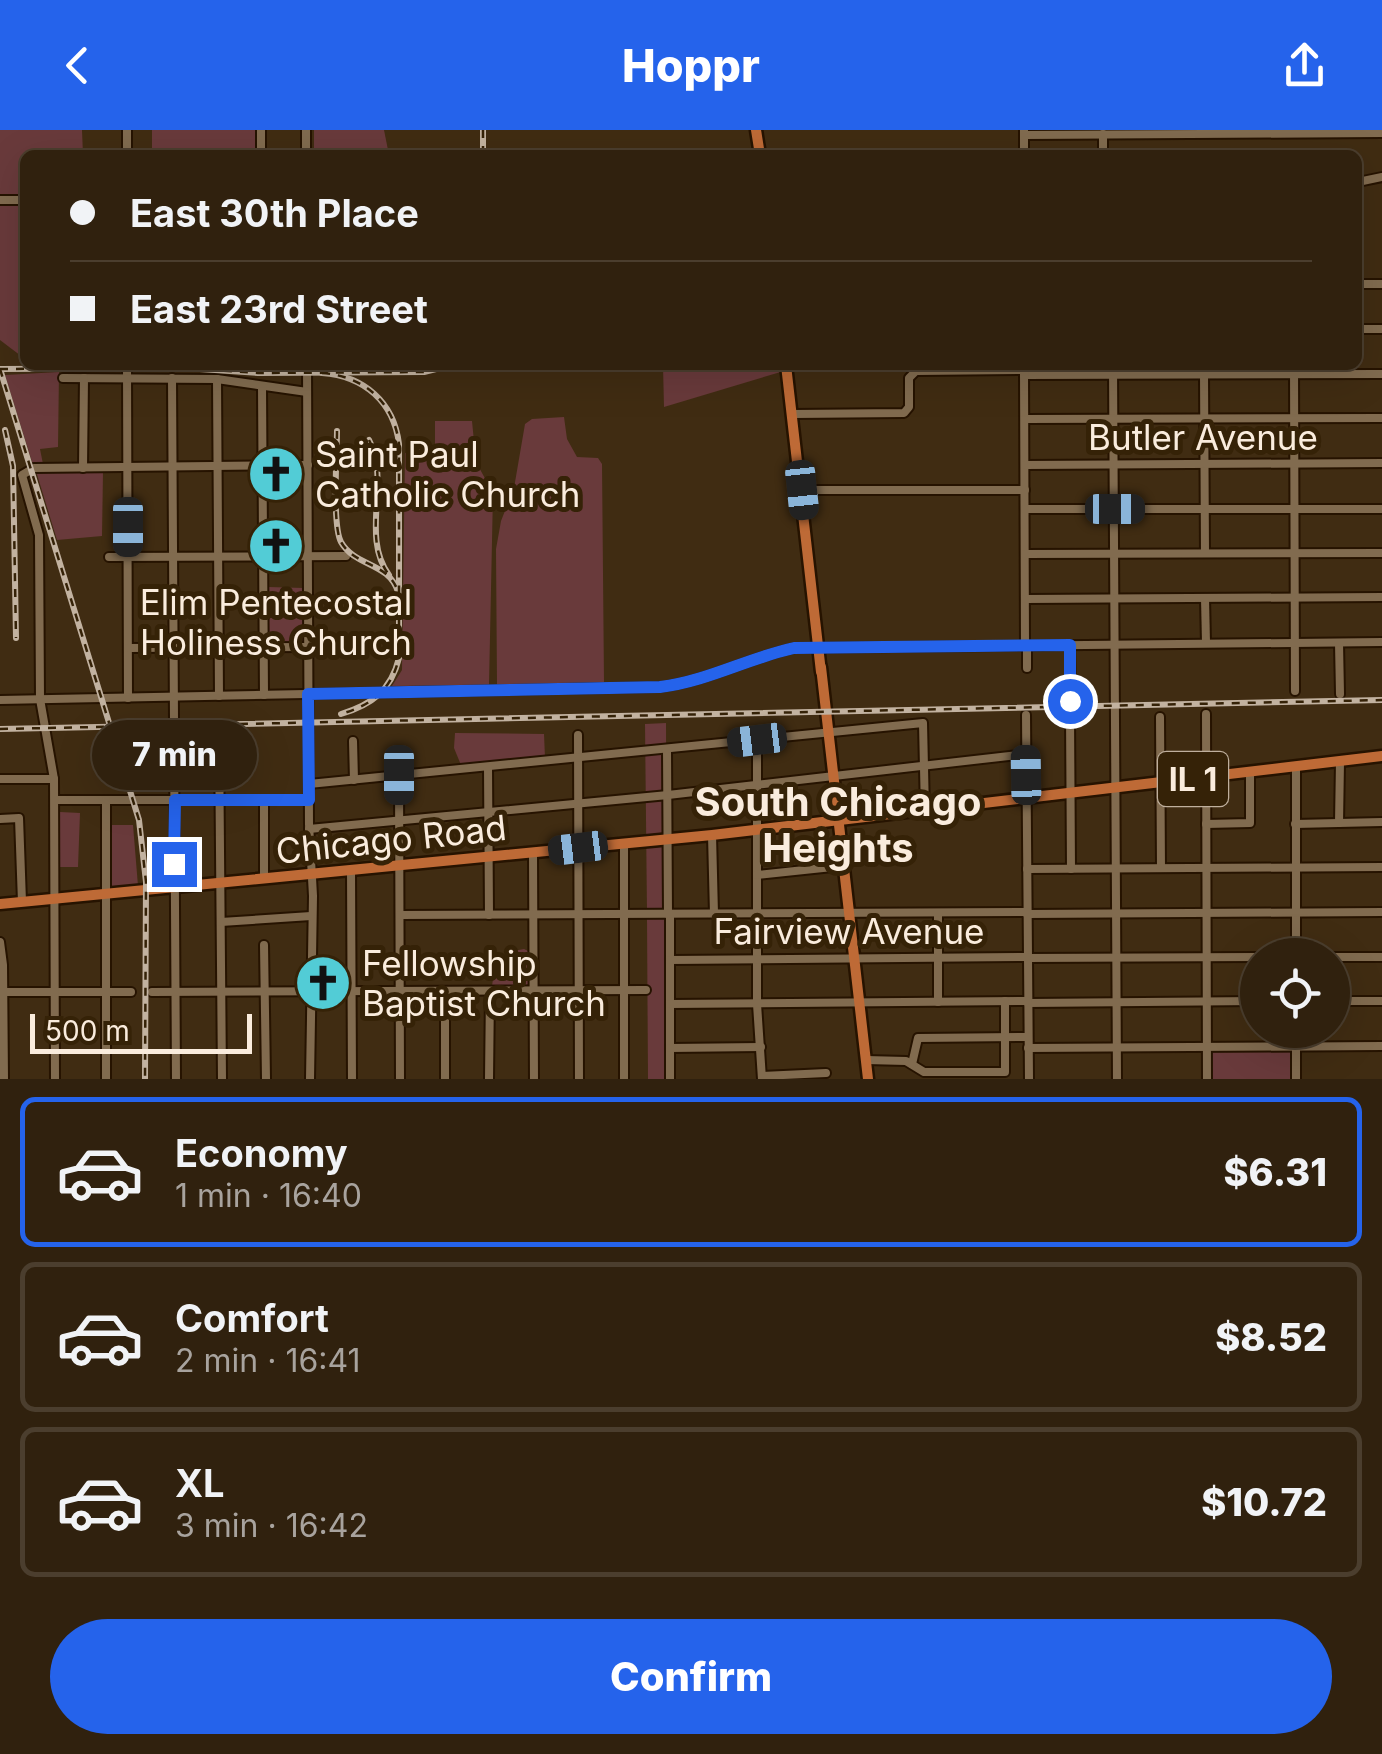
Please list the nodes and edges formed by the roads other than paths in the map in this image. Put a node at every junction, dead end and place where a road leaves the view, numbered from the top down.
1 (1024, 132) edge
2 (1103, 134) junction
3 (1382, 134) edge
4 (1103, 150) edge
5 (127, 370) edge
6 (307, 370) edge
7 (787, 370) edge
8 (1114, 370) edge
9 (1276, 370) edge
10 (1294, 370) edge
11 (1312, 370) edge
12 (1024, 372) junction
13 (1204, 374) junction
14 (1382, 374) edge
15 (62, 378) dead end
16 (84, 378) junction
17 (128, 378) junction
18 (172, 378) junction
19 (217, 380) junction
20 (262, 386) junction
21 (307, 392) junction
22 (793, 414) junction
23 (1204, 418) junction
24 (1294, 418) junction
25 (1382, 418) edge
26 (1025, 419) junction
27 (1114, 419) junction
28 (1382, 463) edge
29 (1114, 464) junction
30 (1204, 464) junction
31 (1294, 464) junction
32 (308, 465) junction
33 (1025, 465) junction
34 (262, 466) junction
35 (83, 468) junction
36 (128, 468) junction
37 (174, 468) junction
38 (218, 468) junction
39 (802, 490) junction
40 (1025, 490) junction
41 (1382, 508) edge
42 (1025, 509) junction
43 (1115, 509) junction
44 (1204, 509) junction
45 (1294, 509) junction
46 (1115, 553) junction
47 (1205, 553) junction
48 (1382, 553) edge
49 (1026, 554) junction
50 (1294, 554) junction
51 (308, 556) junction
52 (346, 556) dead end
53 (109, 557) dead end
54 (128, 557) junction
55 (174, 557) junction
56 (218, 557) junction
57 (264, 557) junction
58 (1382, 597) edge
59 (1116, 598) junction
60 (1205, 598) junction
61 (1294, 598) junction
62 (1026, 599) junction
63 (1382, 642) edge
64 (1206, 643) junction
65 (1295, 643) junction
66 (1339, 643) junction
67 (1116, 644) junction
68 (1026, 645) junction
69 (1070, 645) junction
70 (263, 646) junction
71 (308, 646) junction
72 (219, 647) junction
73 (128, 648) junction
74 (174, 648) junction
75 (820, 648) junction
76 (1027, 668) dead end
77 (1295, 691) dead end
78 (308, 694) junction
79 (1340, 694) dead end
80 (264, 695) junction
81 (219, 696) junction
82 (174, 697) junction
83 (128, 698) junction
84 (40, 699) junction
85 (0, 700) edge
86 (1070, 701) dead end
87 (1070, 714) dead end
88 (1206, 714) dead end
89 (1026, 715) dead end
90 (1160, 717) dead end
91 (174, 719) dead end
92 (828, 732) junction
93 (174, 733) dead end
94 (578, 735) dead end
95 (219, 736) dead end
96 (757, 740) junction
97 (353, 741) dead end
98 (667, 750) junction
99 (1026, 754) junction
100 (1382, 756) edge
101 (578, 759) junction
102 (1340, 762) junction
103 (488, 767) junction
104 (924, 767) junction
105 (1296, 767) junction
106 (1250, 773) junction
107 (399, 775) junction
108 (832, 776) junction
109 (54, 778) junction
110 (1205, 778) junction
111 (0, 779) edge
112 (354, 780) junction
113 (1161, 783) junction
114 (309, 784) junction
115 (757, 784) junction
116 (1116, 790) junction
117 (668, 794) junction
118 (1071, 794) junction
119 (55, 800) junction
120 (106, 800) junction
121 (175, 800) junction
122 (220, 800) junction
123 (264, 800) junction
124 (309, 800) junction
125 (1026, 800) junction
126 (578, 803) junction
127 (488, 812) junction
128 (925, 812) junction
129 (0, 818) edge
130 (837, 820) junction
131 (399, 821) junction
132 (1382, 822) edge
133 (1340, 823) junction
134 (1206, 824) junction
135 (1296, 824) junction
136 (309, 829) junction
137 (757, 830) junction
138 (712, 835) junction
139 (668, 839) junction
140 (624, 843) junction
141 (578, 848) junction
142 (533, 852) junction
143 (489, 857) junction
144 (400, 865) junction
145 (842, 866) junction
146 (1296, 867) junction
147 (1382, 867) edge
148 (1161, 868) junction
149 (1206, 868) junction
150 (1027, 869) junction
151 (1071, 869) junction
152 (1116, 869) junction
153 (351, 870) junction
154 (312, 874) junction
155 (758, 875) junction
156 (264, 879) junction
157 (220, 883) junction
158 (174, 888) junction
159 (107, 894) junction
160 (55, 899) junction
161 (22, 902) junction
162 (0, 904) edge
163 (938, 912) junction
164 (1027, 912) junction
165 (1296, 912) junction
166 (1382, 912) edge
167 (758, 913) junction
168 (848, 913) junction
169 (1206, 913) junction
170 (534, 914) junction
171 (579, 914) junction
172 (624, 914) junction
173 (669, 914) junction
174 (714, 914) junction
175 (1116, 914) junction
176 (400, 915) junction
177 (489, 915) junction
178 (311, 916) junction
179 (221, 922) junction
180 (1296, 938) edge
181 (0, 942) edge
182 (264, 946) dead end
183 (938, 957) junction
184 (1206, 957) junction
185 (1240, 957) edge
186 (1350, 957) edge
187 (1382, 957) edge
188 (854, 958) junction
189 (1028, 958) junction
190 (1117, 958) junction
191 (758, 959) junction
192 (670, 960) junction
193 (579, 990) junction
194 (624, 990) junction
195 (646, 990) dead end
196 (352, 991) junction
197 (400, 991) junction
198 (444, 991) junction
199 (490, 991) junction
200 (534, 991) junction
201 (3, 992) junction
202 (56, 992) junction
203 (106, 992) junction
204 (130, 992) dead end
205 (152, 992) dead end
206 (176, 992) junction
207 (221, 992) junction
208 (265, 992) junction
209 (310, 992) junction
210 (1005, 1001) junction
211 (938, 1002) junction
212 (1028, 1002) junction
213 (1207, 1002) junction
214 (1240, 1002) edge
215 (1350, 1002) edge
216 (1382, 1002) edge
217 (858, 1003) junction
218 (1117, 1003) junction
219 (670, 1004) junction
220 (758, 1004) junction
221 (1, 1006) edge
222 (1005, 1037) junction
223 (1028, 1037) junction
224 (1350, 1046) edge
225 (1382, 1046) edge
226 (761, 1047) junction
227 (1117, 1047) junction
228 (1207, 1047) junction
229 (1240, 1047) edge
230 (670, 1048) junction
231 (1028, 1048) junction
232 (1296, 1048) edge
233 (866, 1060) junction
234 (912, 1064) junction
235 (826, 1072) dead end
236 (762, 1077) edge
237 (4, 1079) edge
238 (55, 1079) edge
239 (106, 1079) edge
240 (176, 1079) edge
241 (222, 1079) edge
242 (266, 1079) edge
243 (310, 1079) edge
244 (352, 1079) edge
245 (400, 1079) edge
246 (445, 1079) edge
247 (489, 1079) edge
248 (534, 1079) edge
249 (579, 1079) edge
250 (624, 1079) edge
251 (670, 1079) edge
252 (868, 1079) edge
253 (1029, 1079) edge
254 (1118, 1079) edge
255 (1207, 1079) edge
256 (1296, 1079) edge

1 - 2 street
2 - 3 street
2 - 4 street
5 - 17 street
6 - 21 street
7 - 22 main road
8 - 12 street
8 - 13 street
8 - 27 street
9 - 13 street
10 - 24 street
11 - 14 street
12 - 22 street
12 - 26 street
13 - 23 street
15 - 16 street
16 - 17 street
16 - 35 street
17 - 18 street
17 - 36 street
18 - 19 street
18 - 37 street
19 - 20 street
19 - 38 street
20 - 21 street
20 - 34 street
21 - 32 street
22 - 39 main road
23 - 24 street
23 - 27 street
23 - 30 street
24 - 25 street
24 - 31 street
26 - 27 street
26 - 33 street
27 - 29 street
28 - 31 street, Butler Avenue
29 - 30 street, Butler Avenue
29 - 33 street, Butler Avenue
29 - 43 street
30 - 31 street, Butler Avenue
30 - 44 street
31 - 45 street
32 - 34 street
32 - 51 street
33 - 40 street
34 - 38 street
34 - 57 street
35 - 36 street
35 - 84 street
36 - 37 street
36 - 54 street
37 - 38 street
37 - 55 street
38 - 56 street
39 - 40 street
39 - 75 main road
40 - 42 street
41 - 45 street
42 - 43 street
42 - 49 street
43 - 44 street
43 - 46 street
44 - 45 street
44 - 47 street
45 - 50 street
46 - 47 street
46 - 49 street
46 - 59 street
47 - 50 street
48 - 50 street
49 - 62 street
50 - 61 street
51 - 52 street
51 - 57 street
51 - 71 street
53 - 54 street
54 - 55 street
54 - 73 street
55 - 56 street
55 - 74 street
56 - 57 street
56 - 72 street
57 - 70 street
58 - 61 street
59 - 60 street
59 - 62 street
59 - 67 street
60 - 61 street
60 - 64 street
61 - 65 street
62 - 68 street
63 - 66 street
64 - 65 street
64 - 67 street
65 - 66 street
65 - 77 street
66 - 79 street
67 - 69 street
67 - 116 street
68 - 69 street
68 - 75 street
68 - 76 street
69 - 86 street
70 - 71 street
70 - 72 street
70 - 80 street
71 - 78 street
72 - 74 street
72 - 81 street
73 - 74 street
73 - 83 street
74 - 82 street
75 - 78 street
75 - 92 main road
78 - 80 street
78 - 114 street
80 - 81 street
81 - 82 street
82 - 83 street
82 - 91 street
83 - 84 street
84 - 85 street
84 - 109 street
87 - 118 street
88 - 110 street
89 - 99 street
90 - 113 street
92 - 96 street
92 - 104 street
92 - 108 main road
93 - 121 street
94 - 101 street
95 - 122 street
96 - 98 street
96 - 115 street
97 - 112 street
98 - 101 street
98 - 117 street
99 - 104 street
99 - 125 street
100 - 102 main road, Chicago Road / IL 1
101 - 103 street
101 - 126 street
102 - 105 main road, Chicago Road / IL 1
102 - 133 street
103 - 107 street
103 - 127 street
104 - 108 street
104 - 128 street
105 - 106 main road, Chicago Road / IL 1
105 - 135 street
106 - 110 main road, Chicago Road / IL 1
106 - 134 street
107 - 112 street
107 - 131 street
108 - 115 street
108 - 130 main road
109 - 111 street
109 - 119 street
110 - 113 main road, Chicago Road / IL 1
110 - 134 street
112 - 114 street
113 - 116 main road, Chicago Road / IL 1
113 - 148 street
114 - 124 street
115 - 117 street
115 - 137 street
116 - 118 main road, Chicago Road / IL 1
116 - 152 street
117 - 126 street
117 - 139 street
118 - 125 main road, Chicago Road / IL 1
118 - 151 street
119 - 120 street
119 - 160 street
120 - 121 street
120 - 159 street
121 - 122 street
121 - 158 street
122 - 123 street
122 - 157 street
123 - 124 street
123 - 156 street
124 - 136 street
125 - 128 main road, Chicago Road / IL 1
125 - 150 street
126 - 127 street
126 - 141 street
127 - 131 street
127 - 143 street
128 - 130 main road, Chicago Road / IL 1
129 - 161 street
130 - 137 main road, Chicago Road / IL 1
130 - 145 main road
131 - 136 street
131 - 144 street
132 - 133 street
133 - 135 street
134 - 149 street
135 - 146 street
136 - 154 street
137 - 138 main road, Chicago Road / IL 1
137 - 155 street
138 - 139 main road, Chicago Road / IL 1
138 - 174 street
139 - 140 main road, Chicago Road / IL 1
139 - 173 street
140 - 141 main road, Chicago Road / IL 1
140 - 172 street
141 - 142 main road, Chicago Road / IL 1
141 - 171 street
142 - 143 main road, Chicago Road / IL 1
142 - 170 street
143 - 144 main road, Chicago Road / IL 1
143 - 177 street
144 - 153 main road, Chicago Road / IL 1
144 - 176 street
145 - 155 street
145 - 168 main road
146 - 147 street
146 - 149 street
146 - 165 street
148 - 149 street
148 - 152 street
149 - 169 street
150 - 151 street
150 - 164 street
151 - 152 street
152 - 175 street
153 - 154 main road, Chicago Road / IL 1
153 - 196 street
154 - 156 main road, Chicago Road / IL 1
154 - 178 street
155 - 167 street
156 - 157 main road, Chicago Road / IL 1
157 - 158 main road, Chicago Road / IL 1
157 - 179 street
158 - 159 main road, Chicago Road / IL 1
158 - 206 street
159 - 160 main road, Chicago Road / IL 1
159 - 203 street
160 - 161 main road, Chicago Road / IL 1
160 - 202 street
161 - 162 main road, Chicago Road / IL 1
163 - 164 street
163 - 168 street
163 - 183 street
164 - 175 street
164 - 189 street
165 - 166 street
165 - 169 street
165 - 180 street
167 - 168 street
167 - 174 street
167 - 191 street
168 - 188 main road
169 - 175 street
169 - 184 street
170 - 171 street
170 - 177 street
170 - 200 street
171 - 172 street
171 - 193 street
172 - 173 street
172 - 194 street
173 - 174 street
173 - 192 street
175 - 190 street
176 - 177 street
176 - 197 street
178 - 179 street
178 - 209 street
179 - 207 street
181 - 201 street
182 - 208 street
183 - 188 street, Fairview Avenue
183 - 189 street, Fairview Avenue
183 - 211 street
184 - 185 street, Fairview Avenue
184 - 190 street, Fairview Avenue
184 - 213 street
186 - 187 street
188 - 191 street, Fairview Avenue
188 - 217 main road
189 - 190 street, Fairview Avenue
189 - 212 street
190 - 218 street
191 - 192 street, Fairview Avenue
191 - 220 street
192 - 219 street
193 - 194 street
193 - 200 street
193 - 249 street
194 - 195 street
194 - 250 street
196 - 197 street
196 - 209 street
196 - 244 street
197 - 198 street
197 - 245 street
198 - 199 street
198 - 246 street
199 - 200 street
199 - 247 street
200 - 248 street
201 - 202 street
201 - 221 street
202 - 203 street
202 - 238 street
203 - 204 street
203 - 239 street
205 - 206 street
206 - 207 street
206 - 240 street
207 - 208 street
207 - 241 street
208 - 209 street
208 - 242 street
209 - 243 street
210 - 211 street
210 - 212 street
210 - 222 street
211 - 217 street
212 - 218 street
212 - 223 street
213 - 214 street
213 - 218 street
213 - 228 street
215 - 216 street
217 - 220 street
217 - 233 main road
218 - 227 street
219 - 220 street
219 - 230 street
220 - 226 street
221 - 237 street
222 - 223 street
222 - 234 street
222 - 234 street
223 - 231 street
224 - 225 street
226 - 230 street
226 - 236 street
227 - 228 street
227 - 231 street
227 - 254 street
228 - 229 street
228 - 255 street
230 - 251 street
231 - 253 street
232 - 256 street
233 - 234 street
233 - 252 main road
235 - 236 street

